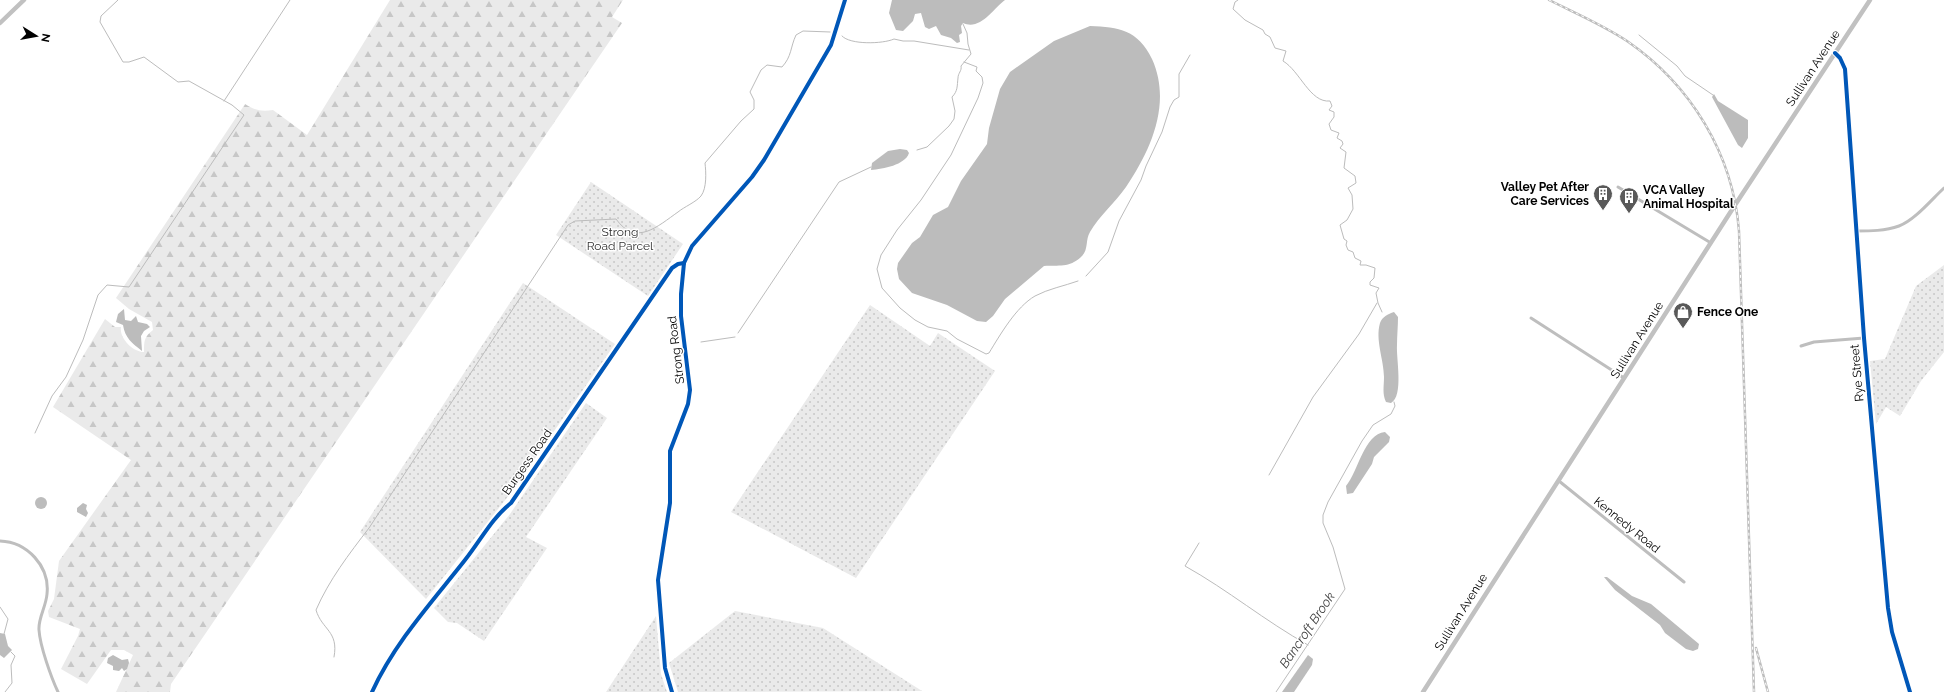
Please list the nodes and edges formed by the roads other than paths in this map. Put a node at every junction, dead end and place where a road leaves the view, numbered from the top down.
1 (24, 0) edge
2 (845, 0) edge
3 (1870, 0) edge
4 (0, 23) edge
5 (1835, 53) junction
6 (1618, 187) dead end
7 (1944, 188) edge
8 (1856, 231) junction
9 (1711, 243) junction
10 (684, 263) junction
11 (1531, 318) dead end
12 (1864, 338) junction
13 (1801, 346) dead end
14 (1624, 378) junction
15 (1559, 481) junction
16 (0, 541) edge
17 (1684, 582) dead end
18 (58, 692) edge
19 (372, 692) edge
20 (672, 692) edge
21 (1423, 692) edge
22 (1910, 692) edge

1 - 4 street
2 - 10 street, Strong Road
3 - 5 street, Sullivan Avenue
5 - 8 street, Rye Street
5 - 9 street, Sullivan Avenue
6 - 9 street
7 - 8 street
8 - 12 street, Rye Street
9 - 14 street, Sullivan Avenue
10 - 19 street, Burgess Road
10 - 20 street, Strong Road
11 - 14 street
12 - 13 street
12 - 22 street, Rye Street
14 - 15 street, Sullivan Avenue
15 - 17 street, Kennedy Road
15 - 21 street, Sullivan Avenue
16 - 18 street

